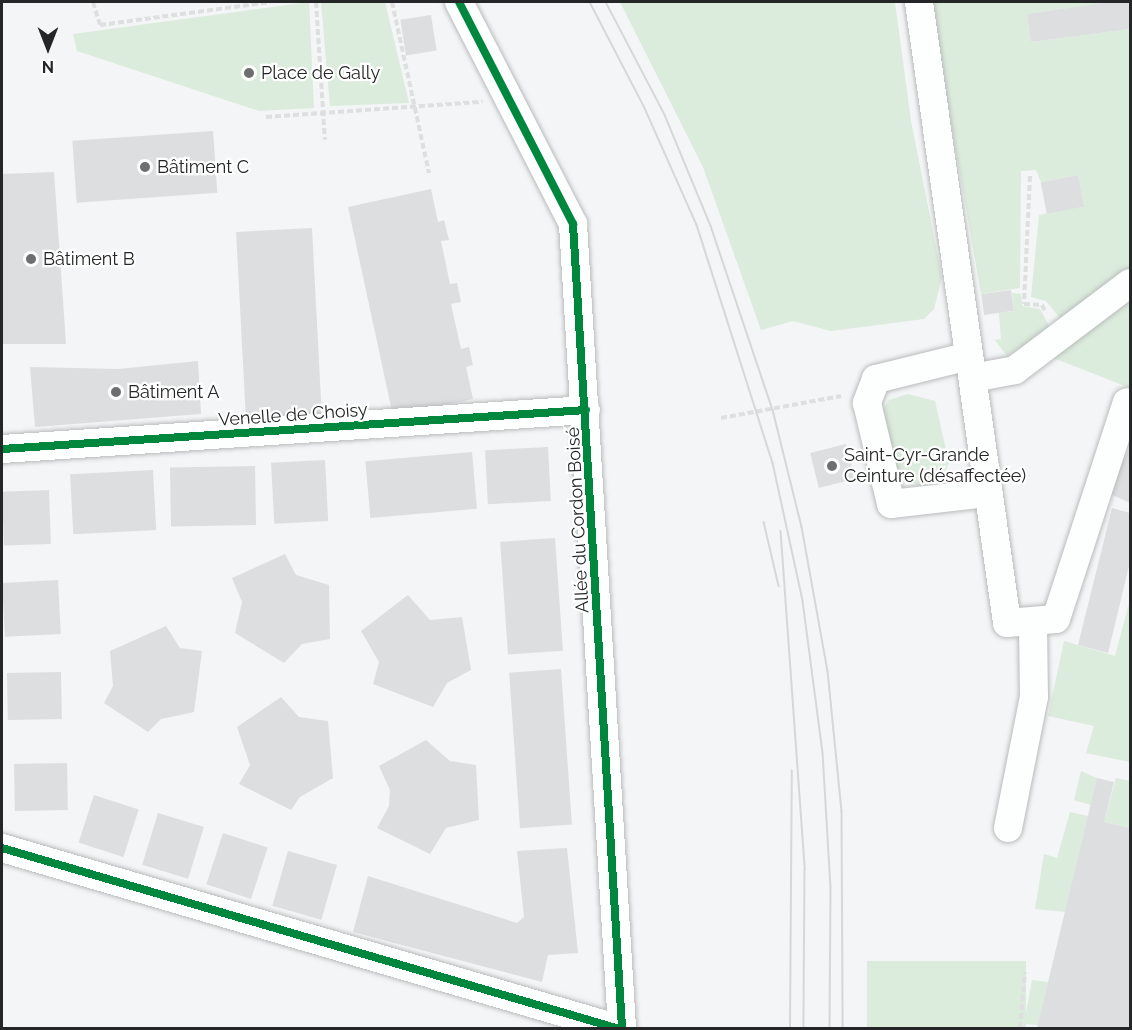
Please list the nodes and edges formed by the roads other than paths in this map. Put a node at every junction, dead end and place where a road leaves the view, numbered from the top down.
1 (459, 2) edge
2 (919, 2) edge
3 (1131, 283) edge
4 (971, 367) junction
5 (1127, 402) dead end
6 (586, 410) junction
7 (2, 449) edge
8 (988, 493) junction
9 (1033, 621) junction
10 (1008, 828) dead end
11 (2, 848) edge
12 (616, 1029) edge
13 (621, 1029) edge

1 - 6 street, Allée du Cordon Boisé
2 - 4 street
3 - 4 street
4 - 8 street
4 - 8 street
5 - 9 street
6 - 7 street, Venelle de Choisy
6 - 13 street, Allée du Cordon Boisé
8 - 9 street
9 - 10 street
11 - 12 street

